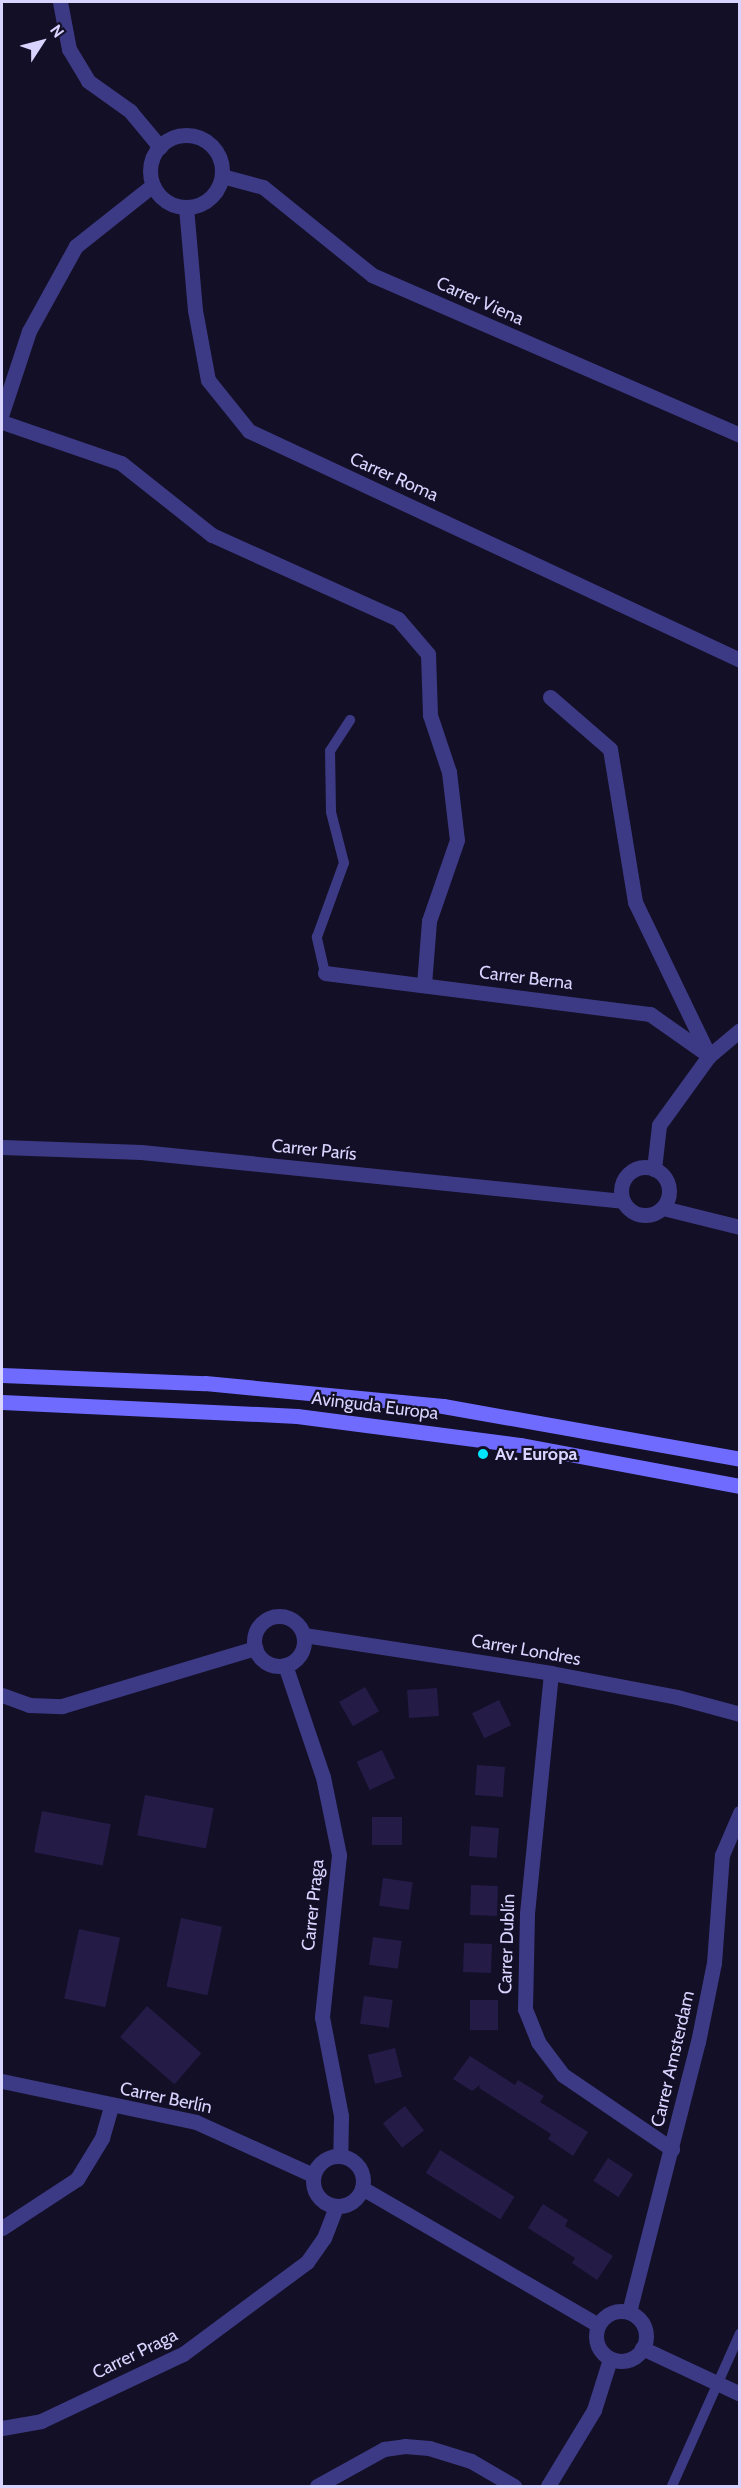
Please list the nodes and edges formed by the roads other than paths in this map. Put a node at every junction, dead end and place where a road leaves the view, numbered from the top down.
1 (60, 2) edge
2 (160, 147) junction
3 (222, 176) junction
4 (153, 185) junction
5 (186, 207) junction
6 (2, 413) edge
7 (2, 422) edge
8 (740, 435) edge
9 (740, 660) edge
10 (550, 697) dead end
11 (350, 720) dead end
12 (325, 973) joint
13 (424, 985) junction
14 (740, 1030) edge
15 (709, 1056) junction
16 (2, 1147) edge
17 (654, 1169) junction
18 (622, 1201) junction
19 (663, 1208) junction
20 (740, 1227) edge
21 (2, 1375) edge
22 (155, 1380) junction
23 (2, 1402) edge
24 (154, 1407) junction
25 (740, 1459) edge
26 (740, 1486) edge
27 (304, 1635) junction
28 (255, 1648) junction
29 (285, 1665) junction
30 (551, 1673) junction
31 (2, 1695) edge
32 (740, 1714) edge
33 (740, 1813) edge
34 (2, 2081) edge
35 (111, 2106) junction
36 (672, 2149) junction
37 (340, 2155) junction
38 (314, 2175) junction
39 (362, 2188) junction
40 (336, 2205) junction
41 (2, 2228) edge
42 (629, 2312) junction
43 (598, 2325) junction
44 (740, 2333) edge
45 (642, 2348) junction
46 (610, 2359) junction
47 (715, 2384) junction
48 (740, 2394) edge
49 (2, 2428) edge
50 (317, 2487) edge
51 (514, 2487) edge
52 (548, 2487) edge
53 (672, 2487) edge

1 - 2 street
2 - 3 street
2 - 4 street
3 - 5 street
3 - 8 street, Carrer Viena
4 - 5 street
4 - 6 street
5 - 9 street, Carrer Roma
7 - 13 street
10 - 15 street
11 - 12 lane
12 - 13 street, Carrer Berna
13 - 15 street, Carrer Berna
14 - 15 street
15 - 17 street
16 - 18 street, Carrer París
17 - 18 street
17 - 19 street
18 - 19 street
19 - 20 street
21 - 22 main road, Avinguda Europa
22 - 24 main road
22 - 25 main road, Avinguda Europa
23 - 24 main road, Avinguda Europa
24 - 26 main road, Avinguda Europa
27 - 28 street
27 - 29 street
27 - 30 street, Carrer Londres
28 - 29 street
28 - 31 street
29 - 37 street, Carrer Praga
30 - 32 street, Carrer Londres
30 - 36 street, Carrer Dublín
33 - 36 street, Carrer Amsterdam
34 - 35 street, Carrer Berlín
35 - 38 street, Carrer Berlín
35 - 41 street
36 - 42 street, Carrer Amsterdam
37 - 38 street
37 - 39 street
38 - 40 street
39 - 40 street
39 - 43 street
40 - 49 street, Carrer Praga
42 - 43 street
42 - 45 street
43 - 46 street
44 - 47 lane
45 - 46 street
45 - 47 street
46 - 52 street
47 - 48 street
47 - 53 lane
50 - 51 street

